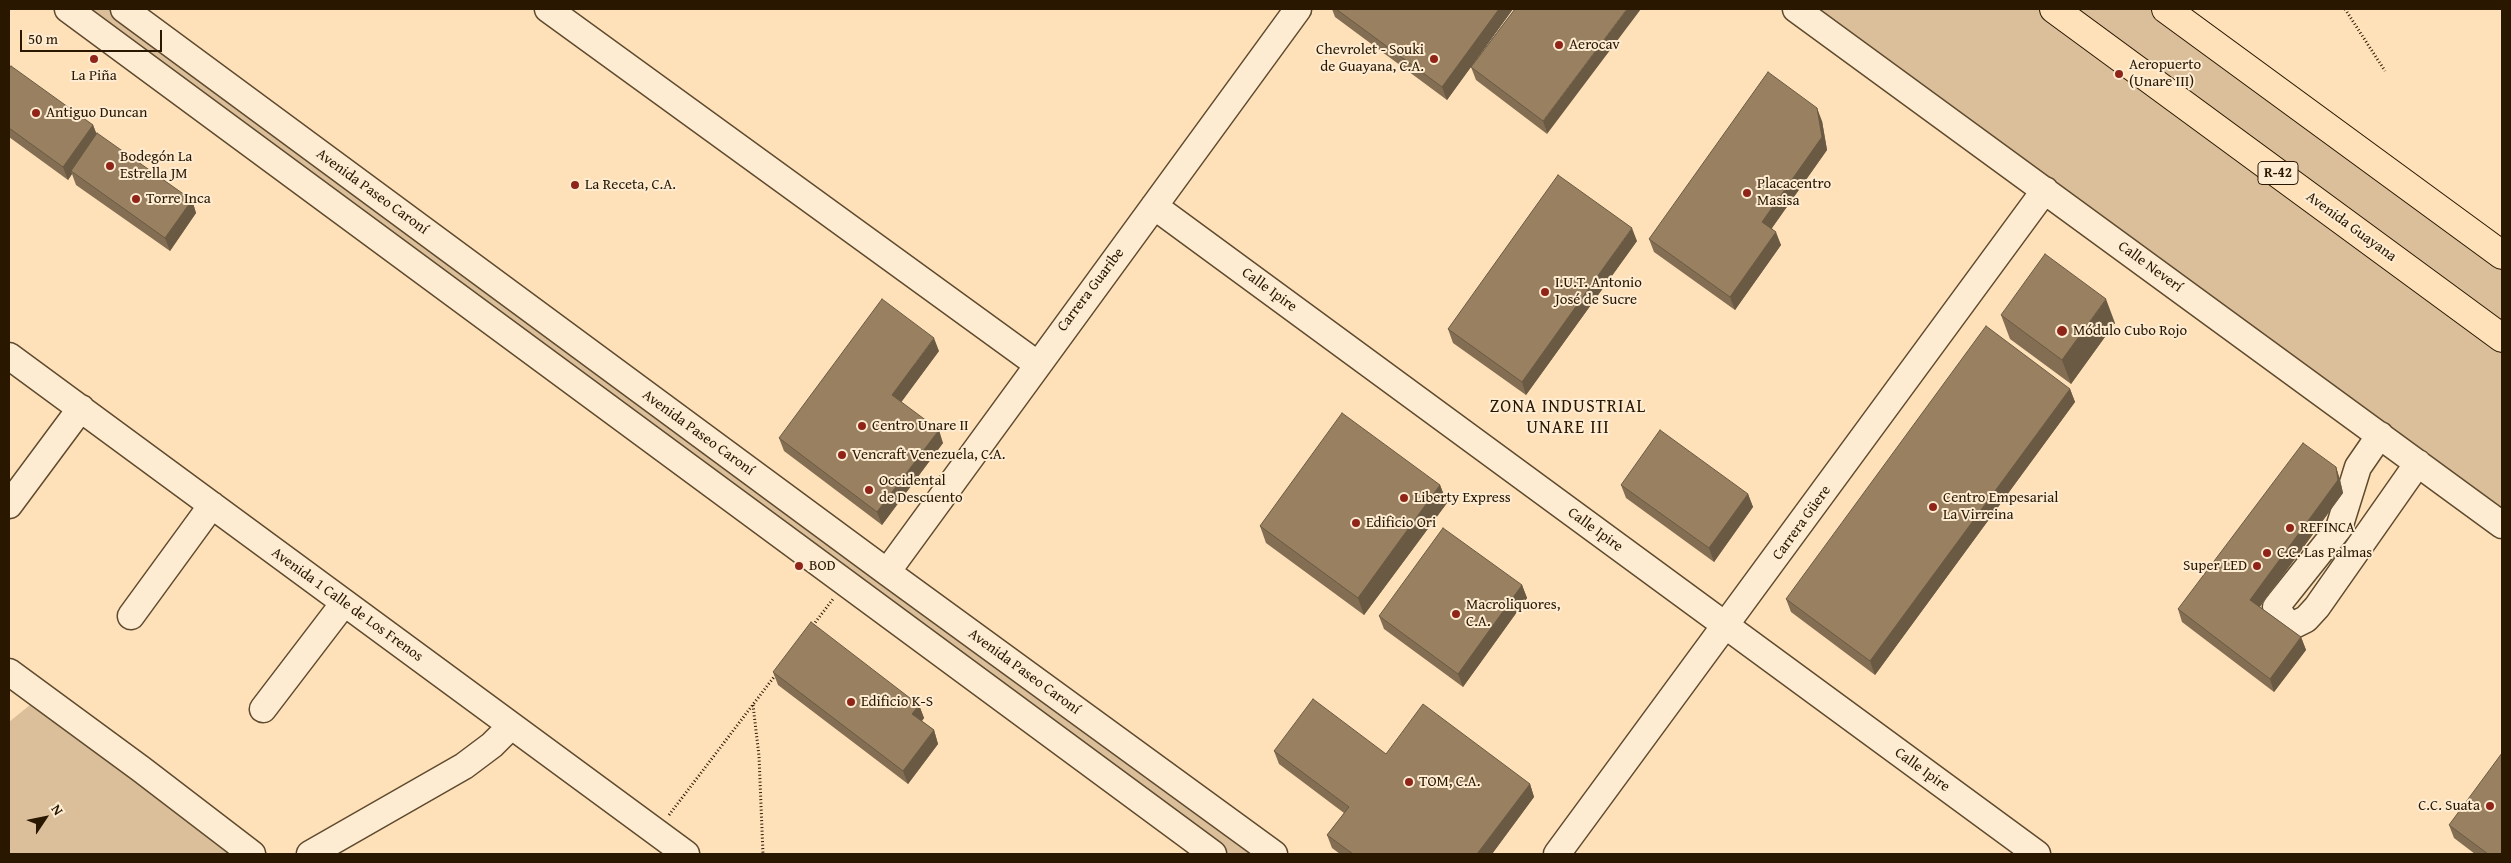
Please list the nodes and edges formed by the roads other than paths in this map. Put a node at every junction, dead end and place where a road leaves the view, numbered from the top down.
1 (68, 9) edge
2 (124, 9) edge
3 (548, 9) edge
4 (1298, 9) edge
5 (1796, 9) edge
6 (2054, 9) edge
7 (2166, 9) edge
8 (2045, 190) junction
9 (1154, 206) junction
10 (2502, 255) edge
11 (2502, 338) edge
12 (9, 356) edge
13 (1036, 364) junction
14 (80, 408) junction
15 (2380, 436) junction
16 (2418, 462) junction
17 (212, 505) junction
18 (9, 506) edge
19 (2502, 525) edge
20 (887, 572) junction
21 (344, 603) junction
22 (131, 616) dead end
23 (1727, 626) junction
24 (9, 672) edge
25 (263, 709) dead end
26 (511, 726) junction
27 (672, 847) edge
28 (252, 854) edge
29 (310, 854) edge
30 (1213, 854) edge
31 (1274, 854) edge
32 (1557, 854) edge
33 (2037, 854) edge

1 - 30 street
2 - 20 street, Avenida Paseo Caroní
3 - 13 street
4 - 9 street, Carrera Guaribe
5 - 8 street, Calle Neverí
6 - 11 main road, Avenida Guayana / R-42
7 - 10 main road
8 - 15 street, Calle Neverí
8 - 23 street, Carrera Güere
9 - 13 street, Carrera Guaribe
9 - 23 street, Calle Ipire
12 - 14 street, Avenida 1 Calle de Los Frenos
13 - 20 street, Carrera Guaribe
14 - 17 street, Avenida 1 Calle de Los Frenos
14 - 18 street
15 - 16 street, Calle Neverí
15 - 16 street
16 - 19 street, Calle Neverí
17 - 21 street, Avenida 1 Calle de Los Frenos
17 - 22 street
20 - 31 street, Avenida Paseo Caroní
21 - 25 street
21 - 26 street, Avenida 1 Calle de Los Frenos
23 - 32 street, Carrera Güere
23 - 33 street, Calle Ipire
24 - 28 street
26 - 27 street, Avenida 1 Calle de Los Frenos
26 - 29 street

